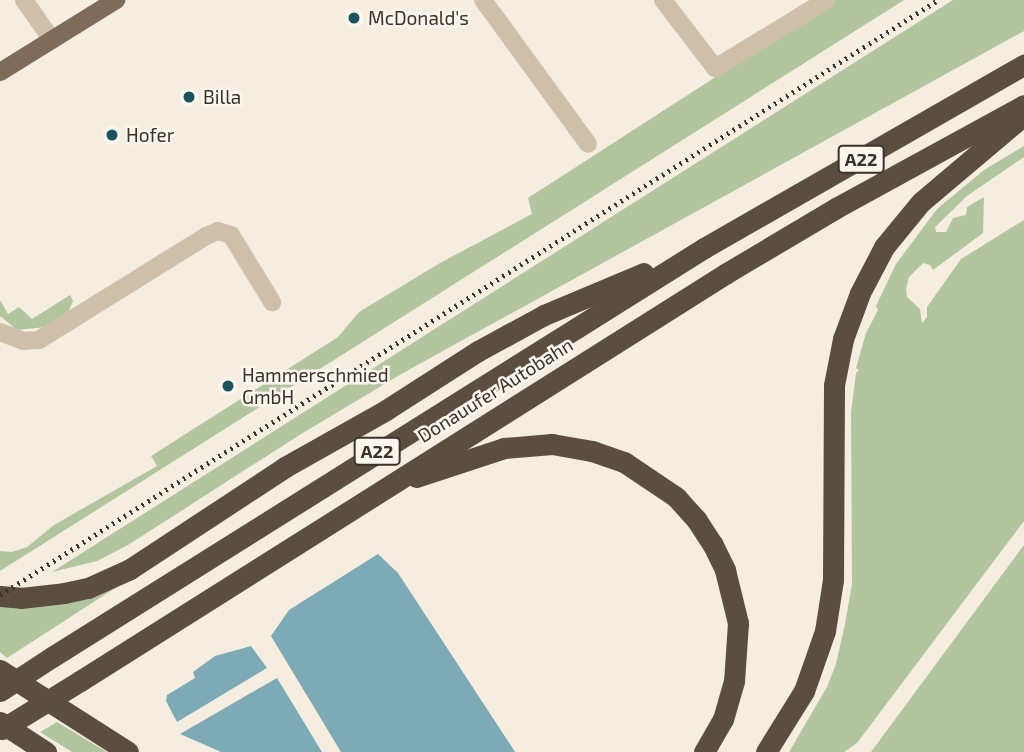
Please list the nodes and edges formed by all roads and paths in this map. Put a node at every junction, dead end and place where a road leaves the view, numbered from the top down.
1 (116, 0) edge
2 (483, 0) edge
3 (663, 0) edge
4 (827, 0) edge
5 (27, 1) edge
6 (52, 40) junction
7 (1024, 65) edge
8 (0, 72) edge
9 (1024, 105) edge
10 (1024, 115) edge
11 (588, 144) dead end
12 (704, 248) junction
13 (272, 302) dead end
14 (0, 332) edge
15 (382, 488) junction
16 (0, 596) edge
17 (0, 670) edge
18 (0, 691) edge
19 (0, 722) edge
20 (0, 730) edge
21 (46, 752) edge
22 (128, 752) edge
23 (704, 752) edge
24 (766, 752) edge

1 - 6 main road
2 - 11 street
3 - 4 street
5 - 6 street
6 - 8 main road
7 - 12 highway, Donauufer Autobahn / A22
9 - 15 highway, Donauufer Autobahn / A22
10 - 24 highway
12 - 16 highway
12 - 18 highway, Donauufer Autobahn / A22, bridge
13 - 14 street
15 - 20 highway, Donauufer Autobahn / A22, bridge
15 - 23 highway
17 - 22 highway
19 - 21 highway

